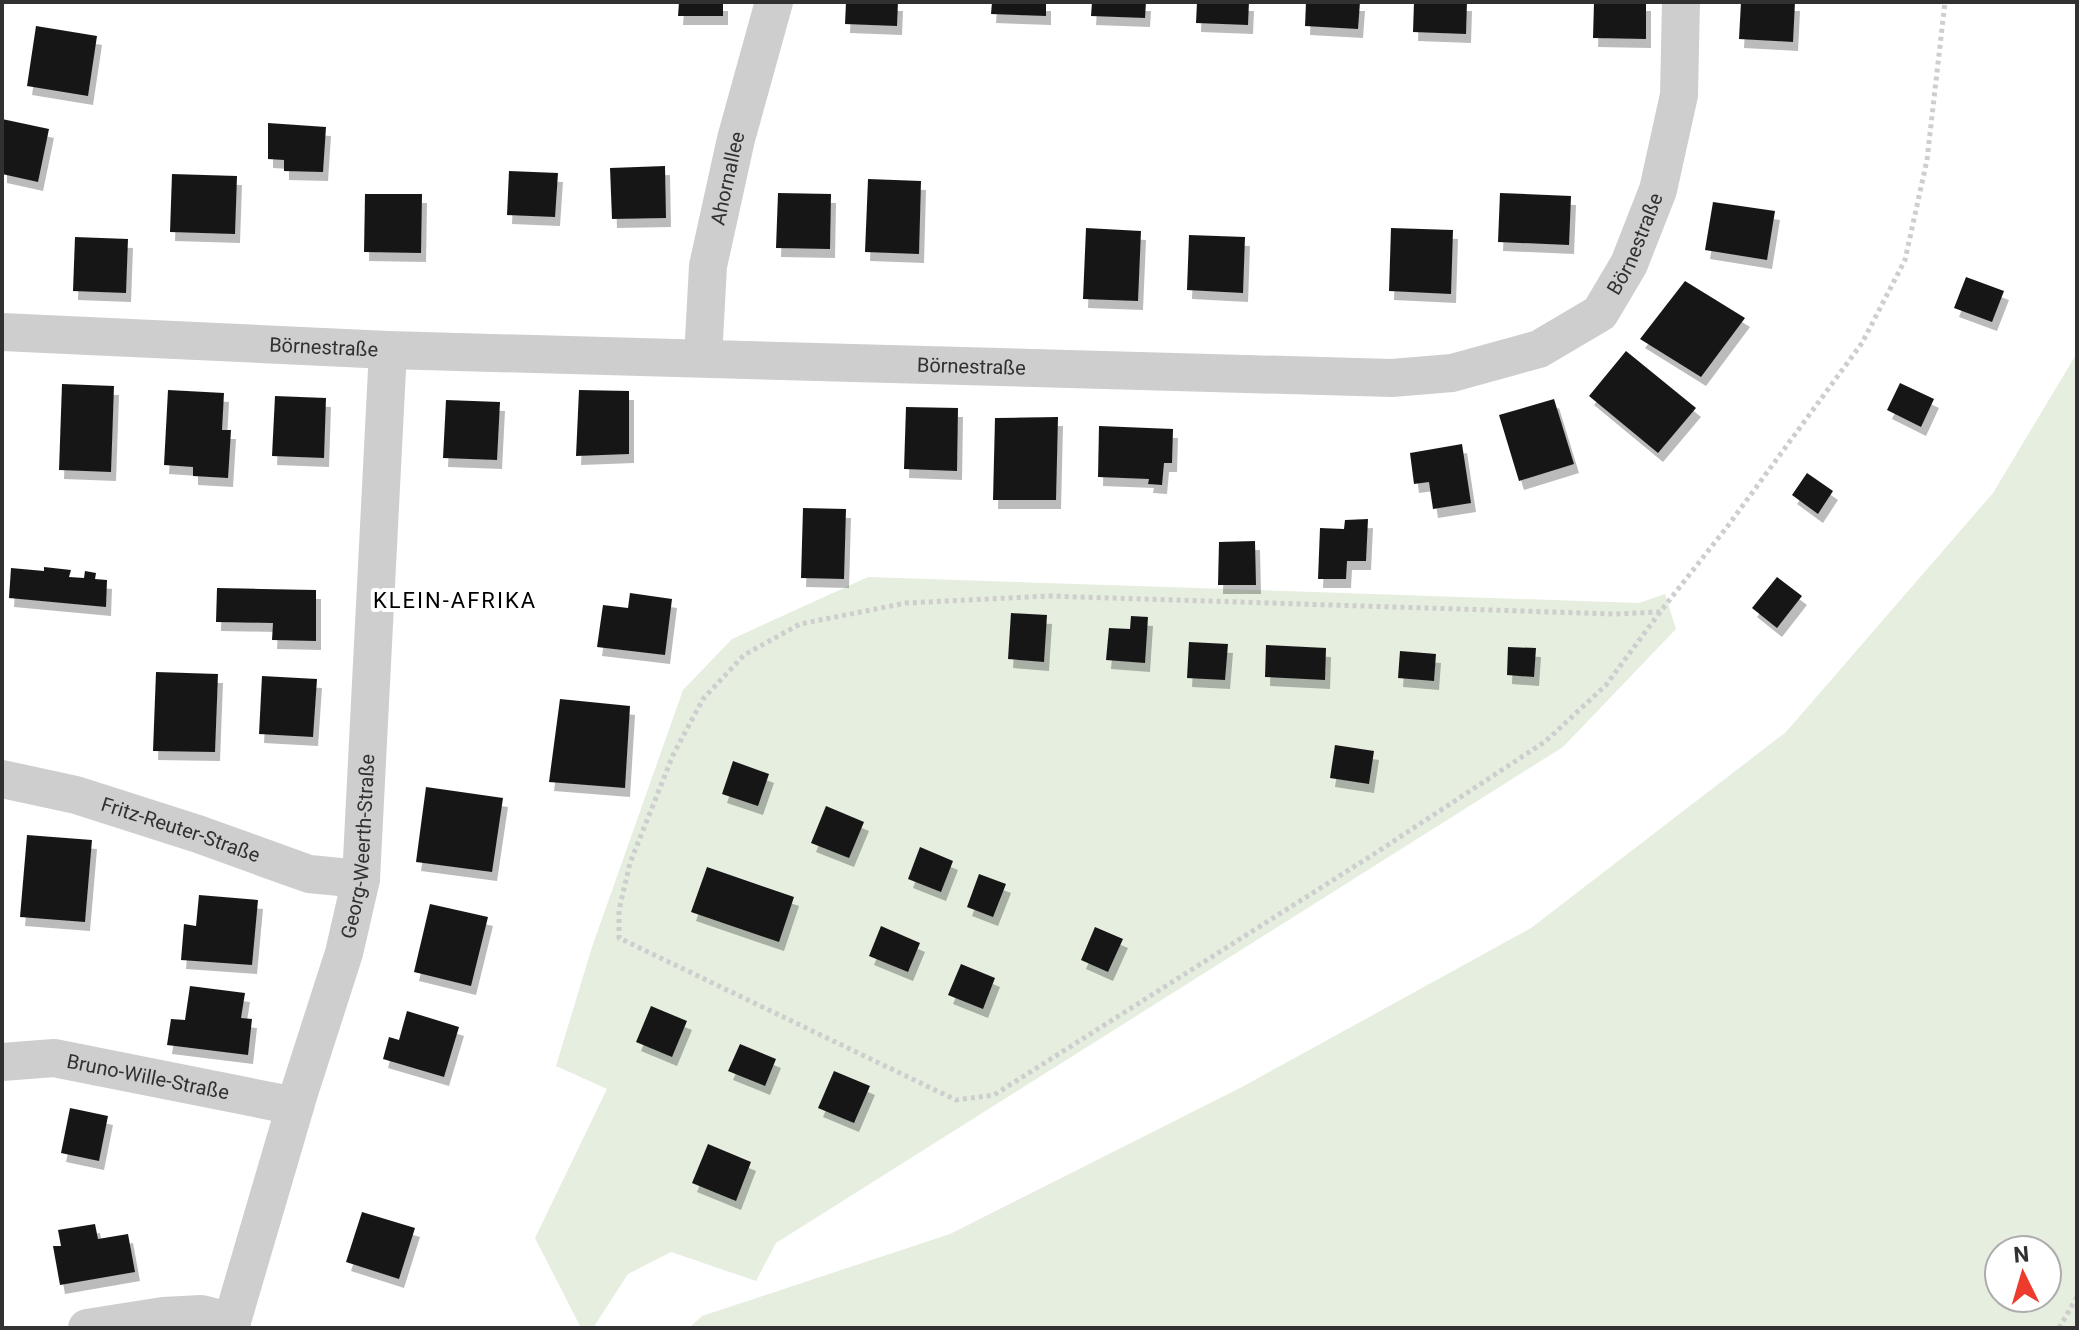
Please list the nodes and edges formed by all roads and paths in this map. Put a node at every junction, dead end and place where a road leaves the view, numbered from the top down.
1 (774, 2) edge
2 (1681, 2) edge
3 (1945, 2) edge
4 (2, 332) edge
5 (388, 350) junction
6 (703, 358) junction
7 (1660, 612) junction
8 (2, 779) edge
9 (361, 879) junction
10 (2, 1062) edge
11 (295, 1106) junction
12 (2077, 1297) edge
13 (231, 1325) edge
14 (87, 1328) edge
15 (2059, 1328) edge

1 - 6 street, Ahornallee
2 - 6 street, Börnestraße
3 - 7 path
4 - 5 street, Börnestraße
5 - 6 street, Börnestraße
5 - 9 street, Georg-Weerth-Straße
7 - 7 path
8 - 9 street, Fritz-Reuter-Straße
9 - 11 street, Georg-Weerth-Straße
10 - 11 street, Bruno-Wille-Straße
11 - 13 street, Georg-Weerth-Straße
12 - 15 path
13 - 14 street

